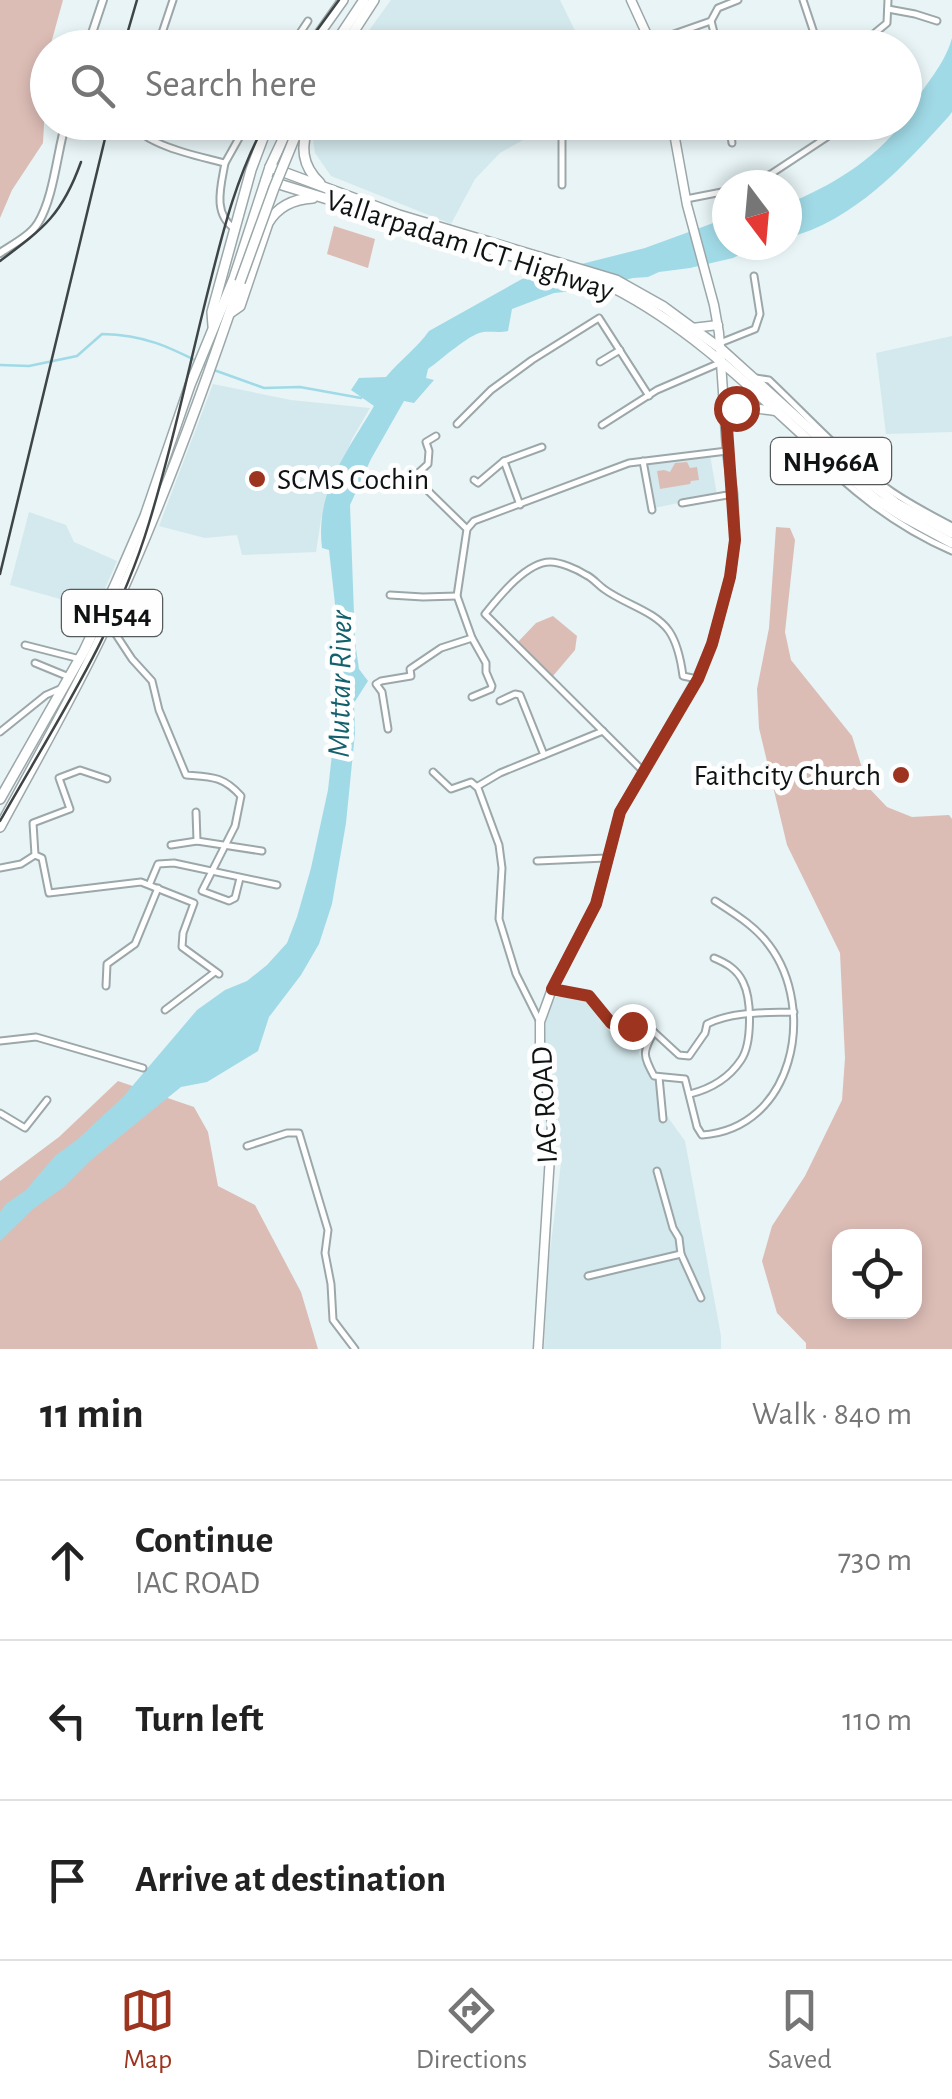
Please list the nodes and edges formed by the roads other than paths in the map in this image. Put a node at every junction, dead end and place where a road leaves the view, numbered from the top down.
1 (103, 0) edge
2 (173, 0) edge
3 (343, 0) edge
4 (631, 0) edge
5 (738, 0) edge
6 (803, 0) edge
7 (888, 0) edge
8 (371, 2) edge
9 (888, 9) junction
10 (308, 20) dead end
11 (711, 21) junction
12 (937, 21) dead end
13 (93, 30) edge
14 (163, 30) edge
15 (302, 30) edge
16 (322, 30) edge
17 (347, 30) edge
18 (354, 30) edge
19 (359, 30) edge
20 (645, 30) edge
21 (688, 30) edge
22 (713, 30) edge
23 (813, 30) edge
24 (879, 30) edge
25 (62, 140) edge
26 (155, 140) edge
27 (238, 140) edge
28 (262, 140) edge
29 (283, 140) edge
30 (294, 140) edge
31 (304, 140) edge
32 (562, 140) edge
33 (675, 140) edge
34 (732, 140) edge
35 (820, 140) edge
36 (732, 143) dead end
37 (225, 163) junction
38 (270, 167) junction
39 (777, 170) edge
40 (266, 180) junction
41 (562, 186) dead end
42 (323, 192) junction
43 (712, 195) edge
44 (687, 202) junction
45 (235, 230) junction
46 (0, 253) edge
47 (754, 276) dead end
48 (649, 302) junction
49 (230, 314) junction
50 (718, 325) junction
51 (213, 328) junction
52 (692, 328) junction
53 (721, 346) junction
54 (210, 348) junction
55 (620, 350) junction
56 (600, 362) dead end
57 (722, 362) junction
58 (649, 396) junction
59 (779, 411) junction
60 (726, 414) junction
61 (457, 424) dead end
62 (602, 426) dead end
63 (802, 433) junction
64 (436, 436) dead end
65 (542, 447) dead end
66 (727, 450) junction
67 (504, 461) junction
68 (643, 461) junction
69 (474, 480) dead end
70 (733, 494) junction
71 (682, 503) dead end
72 (520, 504) junction
73 (652, 510) dead end
74 (467, 529) junction
75 (952, 530) edge
76 (952, 543) edge
77 (952, 551) edge
78 (390, 595) dead end
79 (457, 596) junction
80 (108, 622) junction
81 (472, 638) junction
82 (25, 645) dead end
83 (80, 659) junction
84 (35, 663) dead end
85 (70, 677) junction
86 (698, 679) junction
87 (64, 688) junction
88 (472, 696) dead end
89 (500, 701) dead end
90 (388, 729) dead end
91 (603, 731) junction
92 (0, 732) edge
93 (544, 754) junction
94 (433, 772) dead end
95 (644, 772) junction
96 (107, 779) dead end
97 (477, 786) junction
98 (0, 799) edge
99 (196, 812) dead end
100 (0, 826) edge
101 (197, 841) junction
102 (172, 845) dead end
103 (224, 846) junction
104 (262, 851) dead end
105 (34, 855) junction
106 (606, 858) junction
107 (537, 860) dead end
108 (0, 868) edge
109 (213, 870) junction
110 (240, 878) junction
111 (150, 884) junction
112 (277, 885) dead end
113 (158, 888) junction
114 (715, 901) dead end
115 (714, 958) dead end
116 (106, 986) dead end
117 (552, 989) junction
118 (165, 1010) dead end
119 (794, 1012) junction
120 (748, 1014) junction
121 (540, 1022) junction
122 (654, 1032) junction
123 (0, 1041) edge
124 (144, 1068) dead end
125 (659, 1076) junction
126 (690, 1094) junction
127 (47, 1100) dead end
128 (0, 1113) edge
129 (663, 1119) dead end
130 (247, 1146) dead end
131 (657, 1171) dead end
132 (681, 1254) junction
133 (588, 1276) dead end
134 (701, 1298) dead end
135 (355, 1349) edge
136 (538, 1349) edge

1 - 13 street
2 - 14 street
3 - 16 highway
4 - 20 main road
5 - 11 street
6 - 23 street
7 - 9 street
8 - 17 highway
8 - 18 highway
8 - 19 highway
9 - 12 street
9 - 24 street
10 - 15 street
11 - 21 street
11 - 22 street
25 - 46 street
26 - 37 street
27 - 37 street
28 - 45 highway, NH544
29 - 38 highway
30 - 49 highway, NH544, bridge
31 - 42 highway
32 - 41 street
33 - 44 main road, IAC ROAD
34 - 36 street
35 - 39 street
37 - 45 street
38 - 40 highway
38 - 42 highway, Vallarpadam ICT Highway / NH966A
40 - 42 highway, Vallarpadam ICT Highway / NH966A
40 - 51 highway
42 - 48 highway, Vallarpadam ICT Highway / NH966A
42 - 49 highway
43 - 44 street
44 - 50 main road, IAC ROAD
45 - 51 highway, NH544
47 - 53 street
48 - 52 highway, Vallarpadam ICT Highway / NH966A
48 - 57 highway, Vallarpadam ICT Highway / NH966A
49 - 54 highway, NH544
50 - 52 main road
50 - 53 main road, IAC ROAD
51 - 54 highway, NH544
52 - 53 highway, Vallarpadam ICT Highway / NH966A
53 - 57 main road, IAC ROAD
53 - 75 highway, Vallarpadam ICT Highway / NH966A
54 - 80 highway, NH544
54 - 83 highway, NH544
55 - 56 street
55 - 58 street
55 - 61 street
57 - 58 street
57 - 59 highway, Vallarpadam ICT Highway / NH966A
57 - 60 main road, IAC ROAD
58 - 62 street
59 - 60 main road
59 - 63 highway, Vallarpadam ICT Highway / NH966A
60 - 66 main road, IAC ROAD
63 - 76 highway, Vallarpadam ICT Highway / NH966A
63 - 77 street
64 - 74 street
65 - 67 street
66 - 68 street
66 - 70 main road, IAC ROAD
67 - 69 street
67 - 72 street
68 - 72 street
68 - 73 street
70 - 71 street
70 - 86 main road, IAC ROAD
72 - 74 street
74 - 79 street
78 - 79 street
79 - 81 street
80 - 100 highway, NH544
80 - 103 street
81 - 88 street
81 - 90 street
82 - 83 street
83 - 85 highway, NH544
84 - 85 street
85 - 87 highway, NH544
86 - 91 street
86 - 95 main road, IAC ROAD
87 - 92 street
87 - 98 highway, NH544
89 - 93 street
91 - 93 street
91 - 95 street
93 - 97 street
94 - 97 street
95 - 106 main road, IAC ROAD
96 - 105 street
97 - 121 street
99 - 101 street
101 - 102 street
101 - 103 street
103 - 104 street
103 - 109 street
105 - 108 street
105 - 111 street
106 - 107 street
106 - 117 main road, IAC ROAD
109 - 110 street
109 - 110 street
109 - 111 street
110 - 112 street
111 - 113 street
113 - 116 street
113 - 118 street
114 - 119 street
115 - 120 street
117 - 121 main road, IAC ROAD
117 - 122 street
119 - 120 street
119 - 126 street
120 - 122 street
120 - 126 street
121 - 136 main road, IAC ROAD
122 - 125 street
123 - 124 street
125 - 126 street
125 - 129 street
127 - 128 street
130 - 135 street
131 - 132 street
132 - 133 street
132 - 134 street

